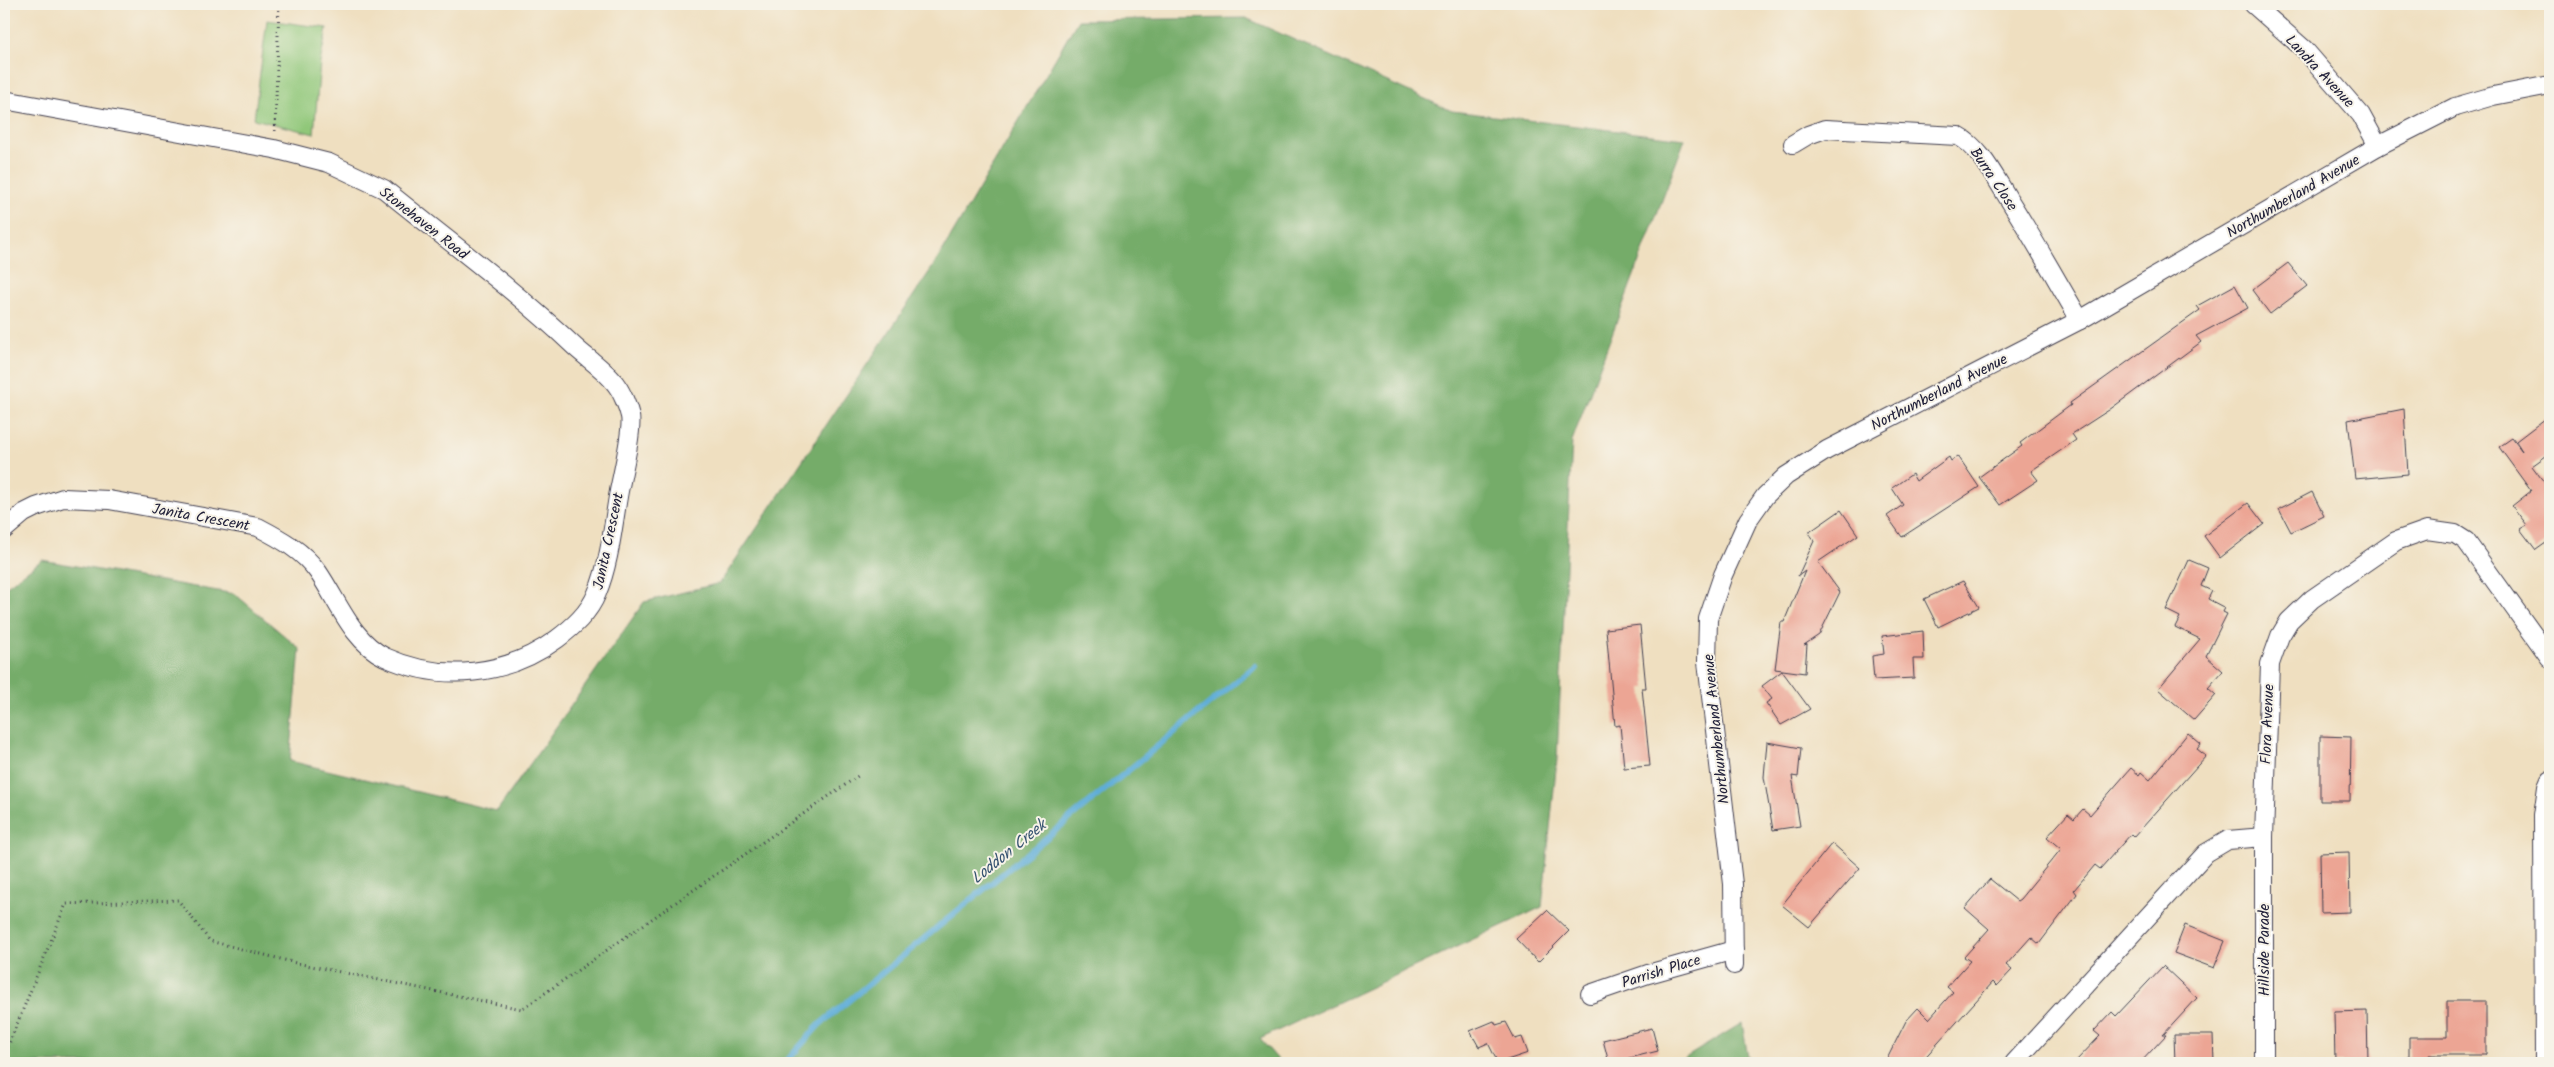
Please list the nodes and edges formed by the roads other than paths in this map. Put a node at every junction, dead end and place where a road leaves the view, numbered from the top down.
1 (2253, 4) edge
2 (2550, 85) edge
3 (4, 100) edge
4 (1793, 144) dead end
5 (2378, 146) junction
6 (2080, 320) junction
7 (626, 455) joint
8 (4, 530) edge
9 (2550, 658) edge
10 (2550, 780) edge
11 (2264, 837) junction
12 (1734, 958) joint
13 (1590, 994) dead end
14 (2014, 1063) edge
15 (2264, 1063) edge
16 (2544, 1063) edge

1 - 5 street, Landra Avenue
2 - 5 street, Northumberland Avenue
3 - 7 street, Stonehaven Road
4 - 6 street, Burra Close
5 - 6 street, Northumberland Avenue
6 - 12 street, Northumberland Avenue
7 - 8 street, Janita Crescent
9 - 11 street, Flora Avenue
10 - 16 street
11 - 14 street
11 - 15 street, Hillside Parade
12 - 13 street, Parrish Place

